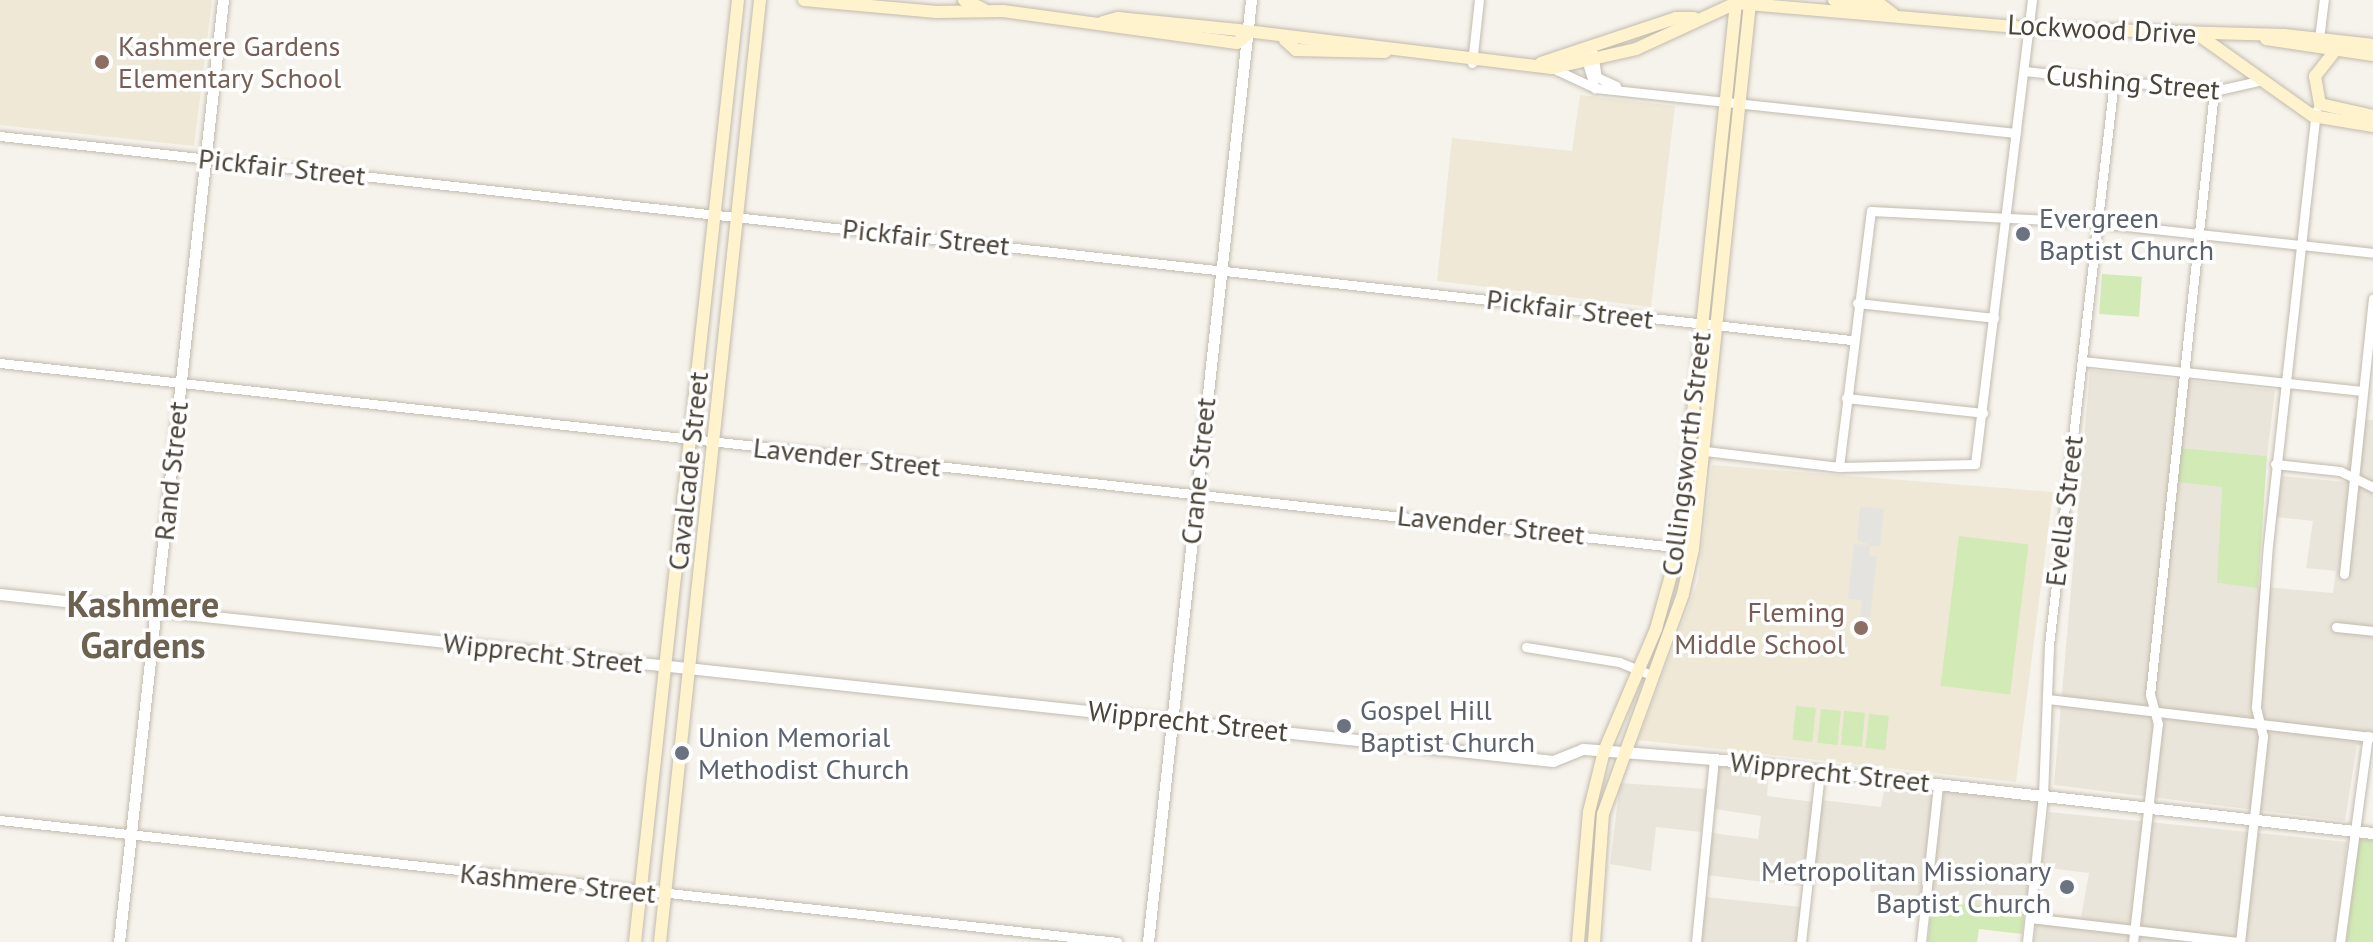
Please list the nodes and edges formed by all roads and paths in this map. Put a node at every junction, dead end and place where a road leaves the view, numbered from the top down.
1 (223, 0) edge
2 (738, 0) edge
3 (760, 0) edge
4 (804, 0) edge
5 (964, 0) edge
6 (1251, 0) edge
7 (1479, 0) edge
8 (1813, 0) edge
9 (1834, 0) edge
10 (2032, 0) edge
11 (2324, 0) edge
12 (1743, 1) edge
13 (889, 5) edge
14 (1795, 5) junction
15 (1003, 6) edge
16 (983, 9) junction
17 (1893, 14) junction
18 (2029, 28) junction
19 (2196, 33) junction
20 (1247, 35) junction
21 (2263, 38) junction
22 (2319, 39) junction
23 (2373, 45) edge
24 (2334, 52) junction
25 (2373, 55) edge
26 (1589, 56) junction
27 (1472, 63) junction
28 (1533, 65) junction
29 (1552, 68) junction
30 (2024, 71) junction
31 (2114, 81) junction
32 (2258, 81) junction
33 (1595, 88) junction
34 (1623, 88) junction
35 (2214, 91) junction
36 (1727, 98) junction
37 (1741, 99) junction
38 (2320, 104) junction
39 (2313, 116) junction
40 (2373, 116) edge
41 (2373, 126) edge
42 (2016, 133) junction
43 (0, 136) edge
44 (206, 158) junction
45 (717, 215) junction
46 (739, 217) junction
47 (2005, 220) junction
48 (2097, 223) junction
49 (2198, 234) junction
50 (2300, 245) junction
51 (2373, 253) edge
52 (1221, 268) junction
53 (2373, 299) edge
54 (1857, 303) junction
55 (1994, 318) junction
56 (1702, 325) junction
57 (1716, 326) junction
58 (705, 327) junction
59 (725, 330) junction
60 (1852, 340) junction
61 (2082, 361) junction
62 (0, 363) edge
63 (2183, 372) junction
64 (2369, 372) edge
65 (181, 383) junction
66 (2284, 384) junction
67 (2362, 391) junction
68 (1846, 398) junction
69 (1983, 413) junction
70 (692, 440) junction
71 (713, 443) junction
72 (1689, 449) junction
73 (1703, 451) junction
74 (2275, 464) junction
75 (1839, 467) junction
76 (2353, 479) junction
77 (2373, 487) edge
78 (1195, 492) junction
79 (1679, 546) junction
80 (1693, 549) junction
81 (679, 553) junction
82 (701, 557) junction
83 (2344, 574) dead end
84 (0, 594) edge
85 (155, 610) junction
86 (2336, 627) dead end
87 (2373, 631) edge
88 (1526, 647) dead end
89 (666, 667) junction
90 (689, 669) junction
91 (1639, 669) junction
92 (1652, 675) junction
93 (2048, 699) junction
94 (2156, 710) junction
95 (1172, 719) junction
96 (2259, 723) junction
97 (2370, 737) edge
98 (1604, 751) junction
99 (1622, 752) junction
100 (1714, 759) junction
101 (1820, 772) junction
102 (653, 780) junction
103 (677, 783) junction
104 (1938, 785) junction
105 (2043, 795) junction
106 (2147, 809) junction
107 (0, 820) edge
108 (2252, 821) junction
109 (2355, 831) junction
110 (2373, 833) edge
111 (131, 834) junction
112 (640, 892) junction
113 (665, 895) junction
114 (2030, 918) junction
115 (2134, 930) junction
116 (119, 942) edge
117 (635, 942) edge
118 (660, 942) edge
119 (1117, 942) edge
120 (1148, 942) edge
121 (1578, 942) edge
122 (1594, 942) edge
123 (1696, 942) edge
124 (1801, 942) edge
125 (1921, 942) edge
126 (2027, 942) edge
127 (2133, 942) edge
128 (2238, 942) edge
129 (2340, 942) edge

1 - 44 street, Rand Street
2 - 45 main road, Cavalcade Street
3 - 46 main road, Cavalcade Street
4 - 13 main road, Lockwood Drive
5 - 16 main road, Lockwood Drive
6 - 20 street, Crane Street
7 - 27 street
8 - 14 main road, Lockwood Drive
9 - 17 main road, Lockwood Drive
10 - 18 street
11 - 22 street
12 - 14 main road, Lockwood Drive
12 - 26 main road, Lockwood Drive
12 - 36 main road, Collingsworth Street
12 - 37 main road, Collingsworth Street
13 - 16 main road, Lockwood Drive
14 - 17 main road, Lockwood Drive
15 - 16 main road, Lockwood Drive
15 - 20 main road, Lockwood Drive
17 - 18 main road, Lockwood Drive
18 - 19 main road, Lockwood Drive
18 - 30 street
19 - 21 main road, Lockwood Drive
19 - 32 main road
20 - 27 main road, Lockwood Drive
20 - 52 street, Crane Street
21 - 22 main road, Lockwood Drive
21 - 24 main road, Lockwood Drive
22 - 23 main road, Lockwood Drive
24 - 25 main road, Lockwood Drive
24 - 38 main road
26 - 28 main road, Lockwood Drive
26 - 29 main road, Lockwood Drive
26 - 33 street
26 - 34 street
27 - 28 main road, Lockwood Drive
28 - 29 main road, Lockwood Drive
29 - 33 street
30 - 31 street, Cushing Street
30 - 42 street
31 - 35 street, Cushing Street
31 - 48 street, Evella Street
32 - 35 street, Cushing Street
32 - 39 main road, Cushing Street
33 - 34 street
34 - 36 street
35 - 49 street
36 - 37 street
36 - 56 main road, Collingsworth Street
37 - 42 street
37 - 57 main road, Collingsworth Street
38 - 39 street
38 - 40 main road
39 - 41 main road, Cushing Street
39 - 50 street
42 - 47 street
43 - 44 street, Pickfair Street
44 - 45 street, Pickfair Street
44 - 65 street, Rand Street
45 - 46 street, Pickfair Street
45 - 58 main road, Cavalcade Street
46 - 52 street, Pickfair Street
46 - 59 main road, Cavalcade Street
47 - 48 street
47 - 54 street
47 - 55 street
48 - 49 street
48 - 61 street, Evella Street
49 - 50 street
49 - 63 street
50 - 51 street
50 - 66 street
52 - 56 street, Pickfair Street
52 - 78 street, Crane Street
53 - 64 street
54 - 55 street
54 - 60 street
55 - 69 street
56 - 57 street, Pickfair Street
56 - 72 main road, Collingsworth Street
57 - 60 street, Pickfair Street
57 - 73 main road, Collingsworth Street
58 - 59 main road
58 - 70 main road, Cavalcade Street
59 - 71 main road, Cavalcade Street
60 - 68 street
61 - 63 street
61 - 93 street, Evella Street
62 - 65 street, Lavender Street
63 - 66 street
63 - 94 street
64 - 67 street
65 - 70 street, Lavender Street
65 - 85 street, Rand Street
66 - 67 street
66 - 74 street
67 - 76 street
68 - 69 street
68 - 75 street
69 - 75 street
70 - 71 street, Lavender Street
70 - 81 main road, Cavalcade Street
71 - 78 street, Lavender Street
71 - 82 main road, Cavalcade Street
72 - 73 street
72 - 79 main road, Collingsworth Street
73 - 75 street
73 - 80 main road, Collingsworth Street
74 - 76 street
74 - 96 street
76 - 77 street
76 - 83 street
78 - 79 street, Lavender Street
78 - 95 street, Crane Street
79 - 80 street, Lavender Street
79 - 91 main road, Collingsworth Street
80 - 92 main road, Collingsworth Street
81 - 82 main road
81 - 89 main road, Cavalcade Street
82 - 90 main road, Cavalcade Street
84 - 85 street, Wipprecht Street
85 - 89 street, Wipprecht Street
85 - 111 street, Rand Street
86 - 87 street
88 - 91 street
89 - 90 street, Wipprecht Street
89 - 102 main road, Cavalcade Street
90 - 95 street, Wipprecht Street
90 - 103 main road, Cavalcade Street
91 - 92 street
91 - 98 main road, Collingsworth Street
92 - 99 main road, Collingsworth Street
93 - 94 street
93 - 105 street, Evella Street
94 - 96 street
94 - 106 street
95 - 98 street, Wipprecht Street
95 - 120 street, Crane Street
96 - 97 street
96 - 108 street
97 - 109 street
98 - 99 street, Wipprecht Street
98 - 121 main road, Collingsworth Street
99 - 100 street, Wipprecht Street
99 - 122 main road, Collingsworth Street
100 - 101 street, Wipprecht Street
100 - 123 street
101 - 104 street, Wipprecht Street
101 - 124 street
102 - 103 main road
102 - 112 main road, Cavalcade Street
103 - 113 main road, Cavalcade Street
104 - 105 street, Wipprecht Street
104 - 125 street
105 - 106 street, Wipprecht Street
105 - 114 street, Evella Street
106 - 108 street, Wipprecht Street
106 - 115 street
107 - 111 street, Kashmere Street
108 - 109 street, Wipprecht Street
108 - 128 street
109 - 110 street, Wipprecht Street
109 - 129 street
111 - 112 street, Kashmere Street
111 - 116 street, Rand Street
112 - 113 street, Kashmere Street
112 - 117 main road, Cavalcade Street
113 - 118 main road, Cavalcade Street
113 - 119 street, Kashmere Street
114 - 115 street
114 - 126 street, Evella Street
115 - 127 street
115 - 128 street

